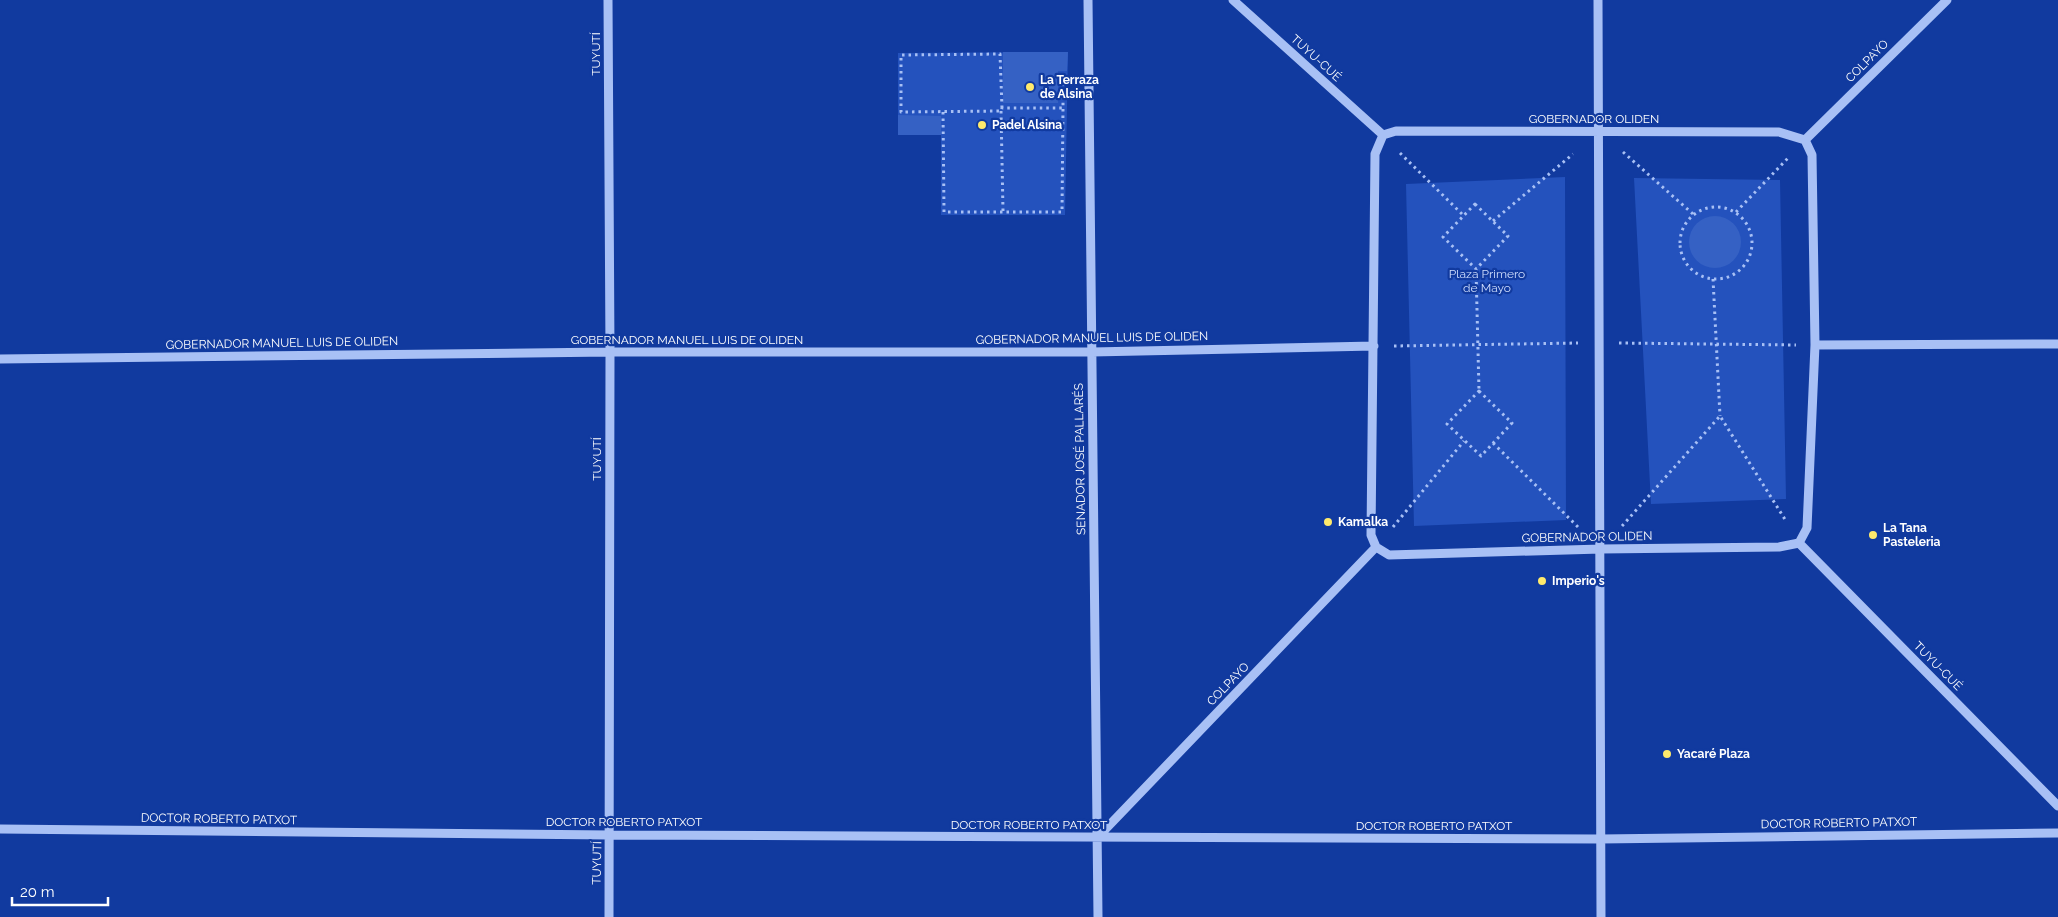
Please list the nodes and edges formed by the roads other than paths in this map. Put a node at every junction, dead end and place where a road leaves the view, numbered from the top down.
1 (608, 0) edge
2 (1088, 0) edge
3 (1233, 0) edge
4 (1598, 0) edge
5 (1947, 0) edge
6 (1599, 131) junction
7 (1383, 136) junction
8 (1805, 140) junction
9 (2058, 344) edge
10 (1815, 345) junction
11 (1374, 346) junction
12 (610, 352) junction
13 (1092, 352) junction
14 (0, 359) edge
15 (1799, 543) junction
16 (1376, 547) junction
17 (1601, 549) junction
18 (2058, 806) edge
19 (0, 829) edge
20 (2058, 833) edge
21 (610, 835) junction
22 (1098, 838) junction
23 (1601, 839) junction
24 (609, 917) edge
25 (1098, 917) edge
26 (1601, 917) edge

1 - 12 street, TUYUTÍ
2 - 13 street, SENADOR JOSÉ PALLARÉS
3 - 7 street, TUYU-CUÉ
4 - 6 street
5 - 8 street, COLPAYO
6 - 7 street, GOBERNADOR OLIDEN
6 - 8 street, GOBERNADOR OLIDEN
6 - 17 street
7 - 11 street
8 - 10 street
9 - 10 street
10 - 15 street
11 - 13 street, GOBERNADOR MANUEL LUIS DE OLIDEN
11 - 16 street
12 - 13 street, GOBERNADOR MANUEL LUIS DE OLIDEN
12 - 14 street, GOBERNADOR MANUEL LUIS DE OLIDEN
12 - 21 street, TUYUTÍ
13 - 22 street, SENADOR JOSÉ PALLARÉS
15 - 17 street, GOBERNADOR OLIDEN
15 - 18 street, TUYU-CUÉ
16 - 17 street, GOBERNADOR OLIDEN
16 - 22 street, COLPAYO
17 - 23 street
19 - 21 street, DOCTOR ROBERTO PATXOT
20 - 23 street, DOCTOR ROBERTO PATXOT
21 - 22 street, DOCTOR ROBERTO PATXOT
21 - 24 street, TUYUTÍ
22 - 23 street, DOCTOR ROBERTO PATXOT
22 - 25 street, SENADOR JOSÉ PALLARÉS
23 - 26 street

